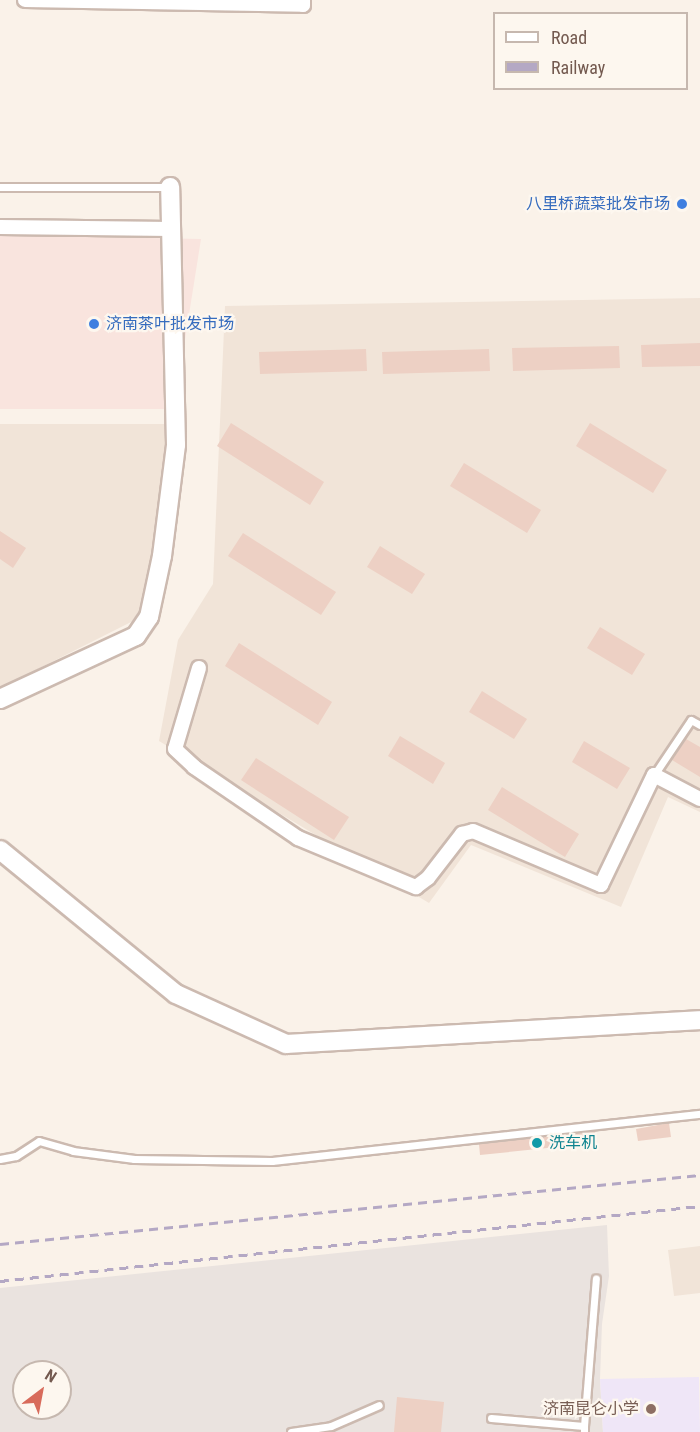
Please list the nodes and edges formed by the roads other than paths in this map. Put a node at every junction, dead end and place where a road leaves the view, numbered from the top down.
1 (25, 0) edge
2 (303, 0) edge
3 (0, 187) edge
4 (170, 187) joint
5 (0, 227) edge
6 (171, 229) junction
7 (199, 668) dead end
8 (0, 699) edge
9 (700, 725) edge
10 (654, 775) junction
11 (700, 799) edge
12 (0, 850) edge
13 (700, 1020) edge
14 (700, 1114) edge
15 (0, 1159) edge
16 (596, 1278) dead end
17 (379, 1405) dead end
18 (491, 1418) dead end
19 (584, 1429) edge
20 (291, 1432) edge

1 - 2 street
3 - 4 lane
4 - 6 street
5 - 6 street
6 - 8 street
7 - 10 street
9 - 10 lane
10 - 11 street
12 - 13 street
14 - 15 lane
16 - 19 lane
17 - 20 lane
18 - 19 lane

